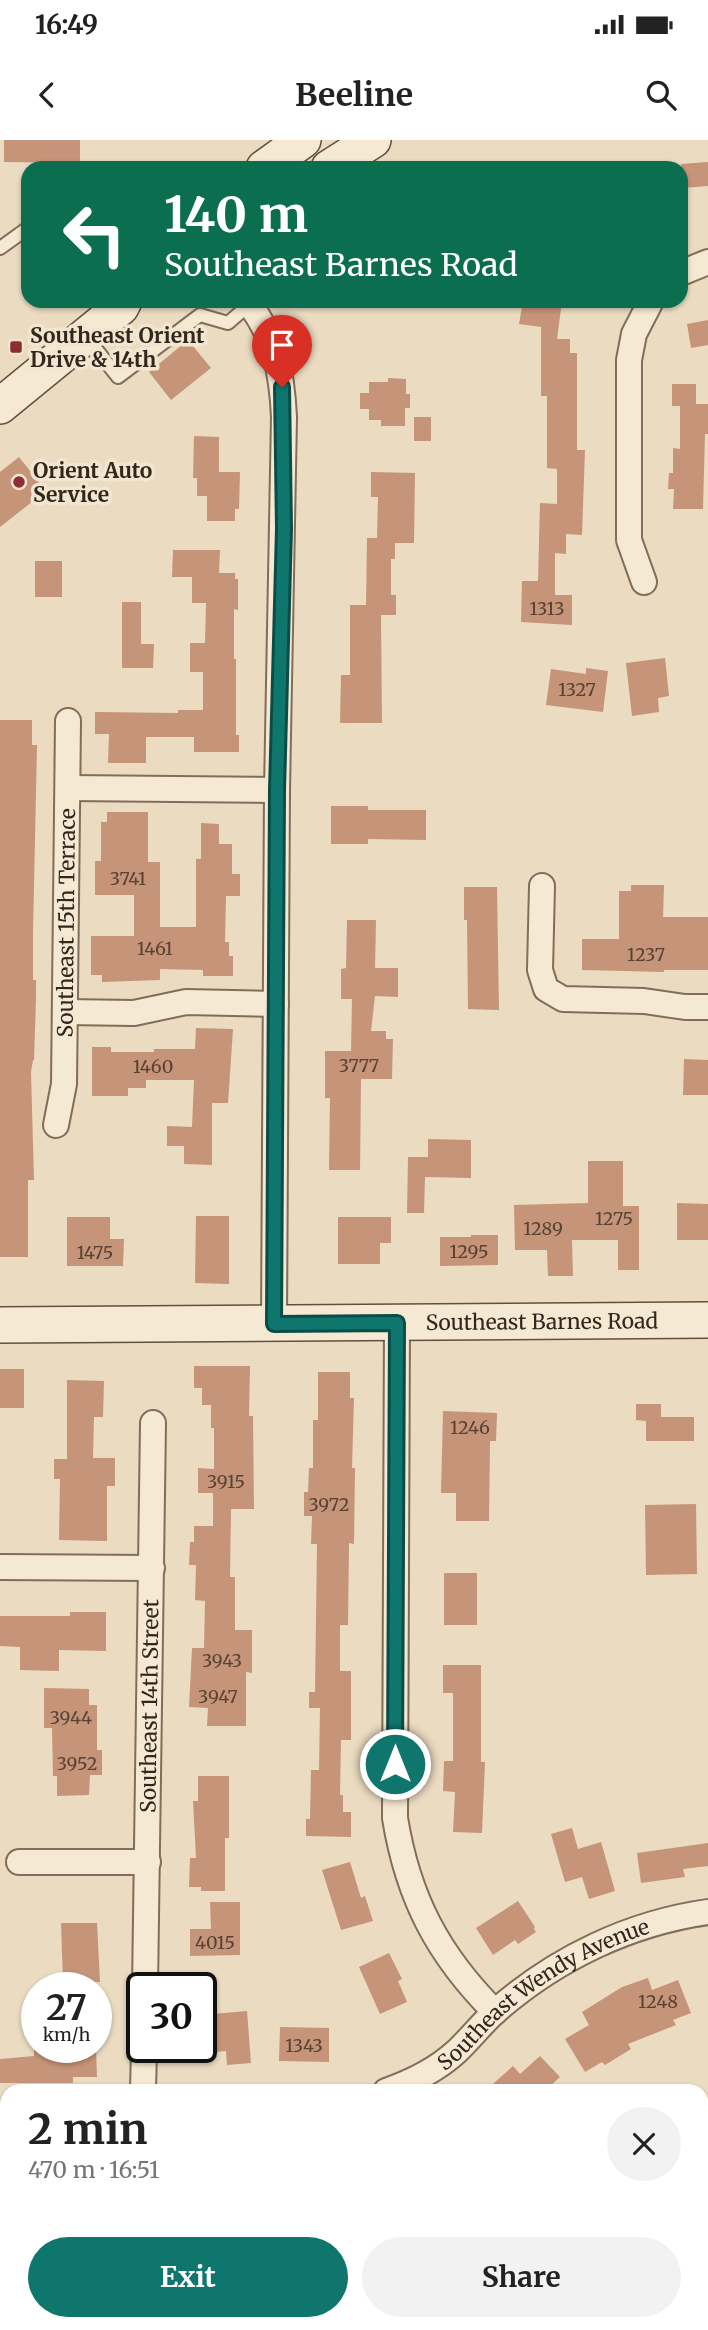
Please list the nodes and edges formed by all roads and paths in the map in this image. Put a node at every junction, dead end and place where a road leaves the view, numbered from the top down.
1 (303, 140) edge
2 (373, 140) edge
3 (274, 161) edge
4 (340, 161) edge
5 (21, 233) edge
6 (0, 248) edge
7 (708, 262) edge
8 (688, 270) edge
9 (122, 308) edge
10 (244, 308) edge
11 (252, 308) edge
12 (647, 308) edge
13 (85, 336) junction
14 (2, 399) edge
15 (644, 583) dead end
16 (68, 721) dead end
17 (68, 788) junction
18 (277, 790) junction
19 (542, 886) dead end
20 (276, 1004) junction
21 (708, 1007) edge
22 (65, 1012) junction
23 (56, 1125) dead end
24 (708, 1321) edge
25 (397, 1323) junction
26 (274, 1324) junction
27 (0, 1325) edge
28 (153, 1423) dead end
29 (0, 1567) edge
30 (152, 1568) junction
31 (19, 1862) dead end
32 (148, 1862) junction
33 (708, 1912) edge
34 (145, 1972) edge
35 (495, 2012) junction
36 (144, 2063) edge
37 (143, 2084) edge
38 (406, 2084) edge

1 - 3 street
2 - 4 street
5 - 6 lane
7 - 8 street
9 - 13 street
10 - 13 lane
11 - 18 street
12 - 15 street
13 - 14 street
16 - 17 street, Southeast 15th Terrace
17 - 18 street
17 - 22 street, Southeast 15th Terrace
18 - 20 street
19 - 21 street
20 - 22 street
20 - 26 street
22 - 23 street, Southeast 15th Terrace
24 - 25 street, Southeast Barnes Road
25 - 26 street, Southeast Barnes Road
25 - 35 street
26 - 27 street, Southeast Barnes Road
28 - 30 street, Southeast 14th Street
29 - 30 street
30 - 32 street, Southeast 14th Street
31 - 32 street
32 - 34 street, Southeast 14th Street
33 - 35 street, Southeast Wendy Avenue
35 - 38 street, Southeast Wendy Avenue
36 - 37 street

